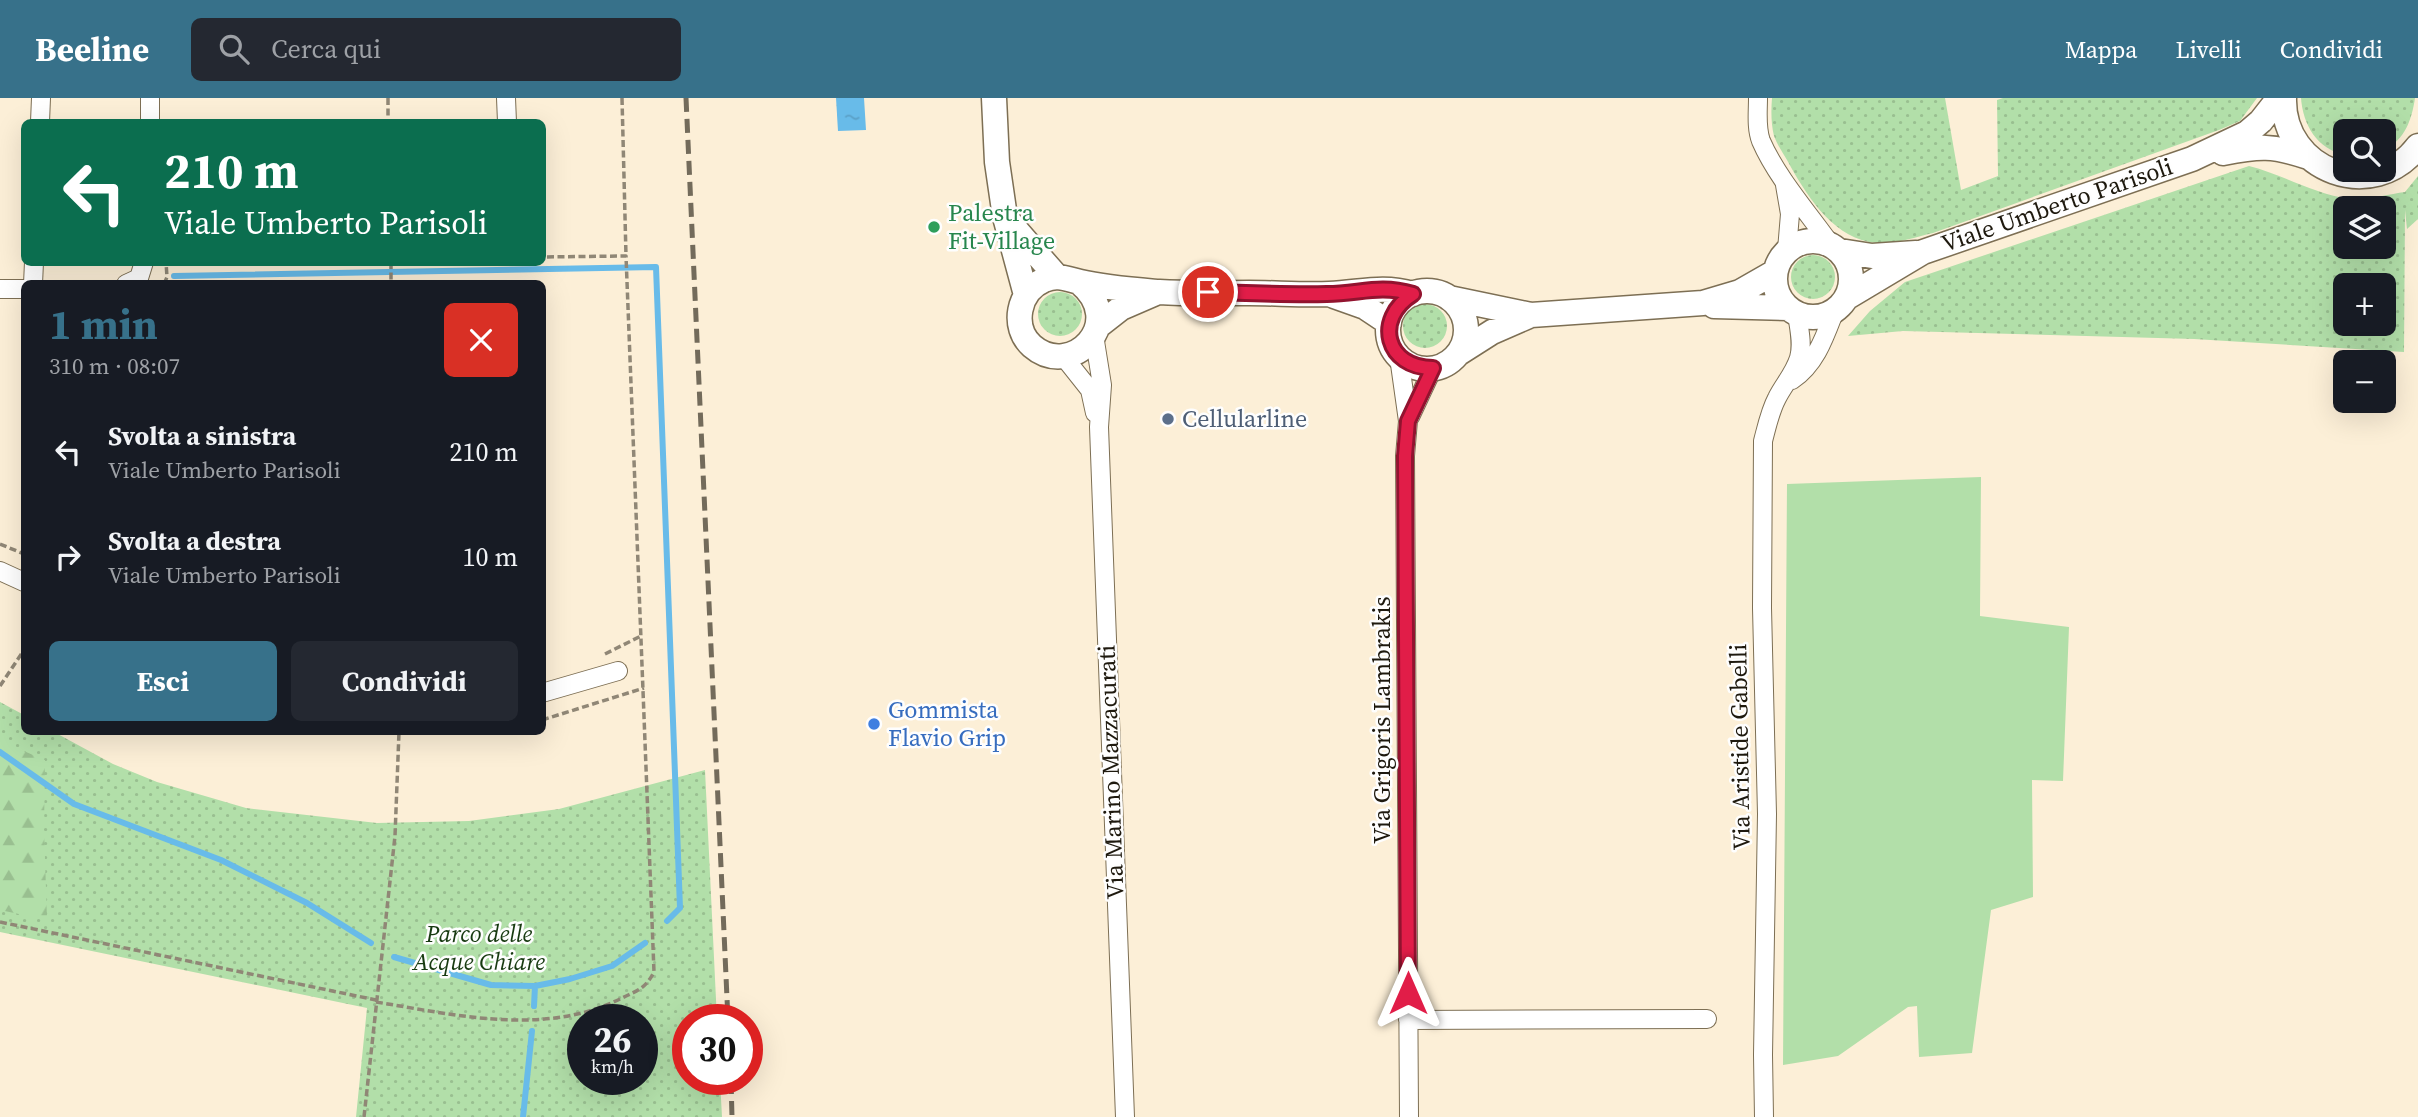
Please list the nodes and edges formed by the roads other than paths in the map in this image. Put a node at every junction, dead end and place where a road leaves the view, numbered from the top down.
1 (41, 98) edge
2 (150, 98) edge
3 (506, 98) edge
4 (994, 98) edge
5 (1758, 98) edge
6 (2279, 98) edge
7 (2284, 98) edge
8 (40, 119) edge
9 (150, 119) edge
10 (507, 119) edge
11 (2418, 146) edge
12 (2308, 157) junction
13 (2192, 159) junction
14 (1784, 181) junction
15 (1004, 217) junction
16 (1836, 248) junction
17 (1787, 250) junction
18 (1923, 252) junction
19 (1775, 272) junction
20 (1068, 280) junction
21 (0, 289) edge
22 (21, 289) edge
23 (1158, 292) junction
24 (1330, 294) junction
25 (1413, 294) junction
26 (1026, 295) junction
27 (1449, 298) junction
28 (1703, 303) junction
29 (1840, 304) junction
30 (1792, 311) junction
31 (1531, 315) junction
32 (1389, 323) junction
33 (1096, 330) junction
34 (1459, 353) junction
35 (1063, 356) junction
36 (1399, 357) junction
37 (1433, 368) junction
38 (1789, 382) junction
39 (1408, 421) junction
40 (1099, 427) junction
41 (0, 570) edge
42 (21, 580) edge
43 (618, 671) dead end
44 (546, 692) edge
45 (1707, 1019) dead end
46 (1408, 1020) junction
47 (1125, 1117) edge
48 (1409, 1117) edge
49 (1764, 1117) edge

1 - 8 street
2 - 9 street
3 - 10 street
4 - 15 street, Via Marino Mazzacurati
5 - 14 street
6 - 13 street, Viale Umberto Parisoli
7 - 12 street, Viale Umberto Parisoli
11 - 12 street, Viale Umberto Parisoli
12 - 13 street, Viale Umberto Parisoli
13 - 18 street, Viale Umberto Parisoli
14 - 16 street
14 - 17 street
15 - 20 street, Via Marino Mazzacurati
15 - 26 street, Via Marino Mazzacurati
16 - 17 street, Viale Umberto Parisoli
16 - 18 street, Viale Umberto Parisoli
16 - 29 street
17 - 19 street
18 - 29 street, Viale Umberto Parisoli
19 - 28 street, Viale Umberto Parisoli
19 - 30 street
20 - 23 street, Viale Umberto Parisoli
20 - 26 street
20 - 33 street, Via Marino Mazzacurati
21 - 22 street
23 - 24 street, Viale Umberto Parisoli
23 - 33 street, Viale Umberto Parisoli
24 - 25 street, Viale Umberto Parisoli
24 - 32 street, Viale Umberto Parisoli
25 - 27 street, Viale Umberto Parisoli
25 - 32 street
26 - 35 street, Via Marino Mazzacurati
27 - 31 street, Viale Umberto Parisoli
27 - 34 street
28 - 30 street, Viale Umberto Parisoli
28 - 31 street, Viale Umberto Parisoli
29 - 30 street, Viale Umberto Parisoli
29 - 38 street, Via Aristide Gabelli
30 - 38 street, Via Aristide Gabelli
31 - 34 street, Viale Umberto Parisoli
32 - 36 street
33 - 35 street
33 - 40 street, Via Marino Mazzacurati
34 - 37 street, Viale Umberto Parisoli
35 - 40 street, Via Marino Mazzacurati
36 - 37 street
36 - 39 street, Via Grigoris Lambrakis
37 - 39 street, Via Grigoris Lambrakis
38 - 49 street, Via Aristide Gabelli
39 - 46 street, Via Grigoris Lambrakis
40 - 47 street, Via Marino Mazzacurati
41 - 42 street
43 - 44 street
45 - 46 street
46 - 48 street, Via Grigoris Lambrakis

